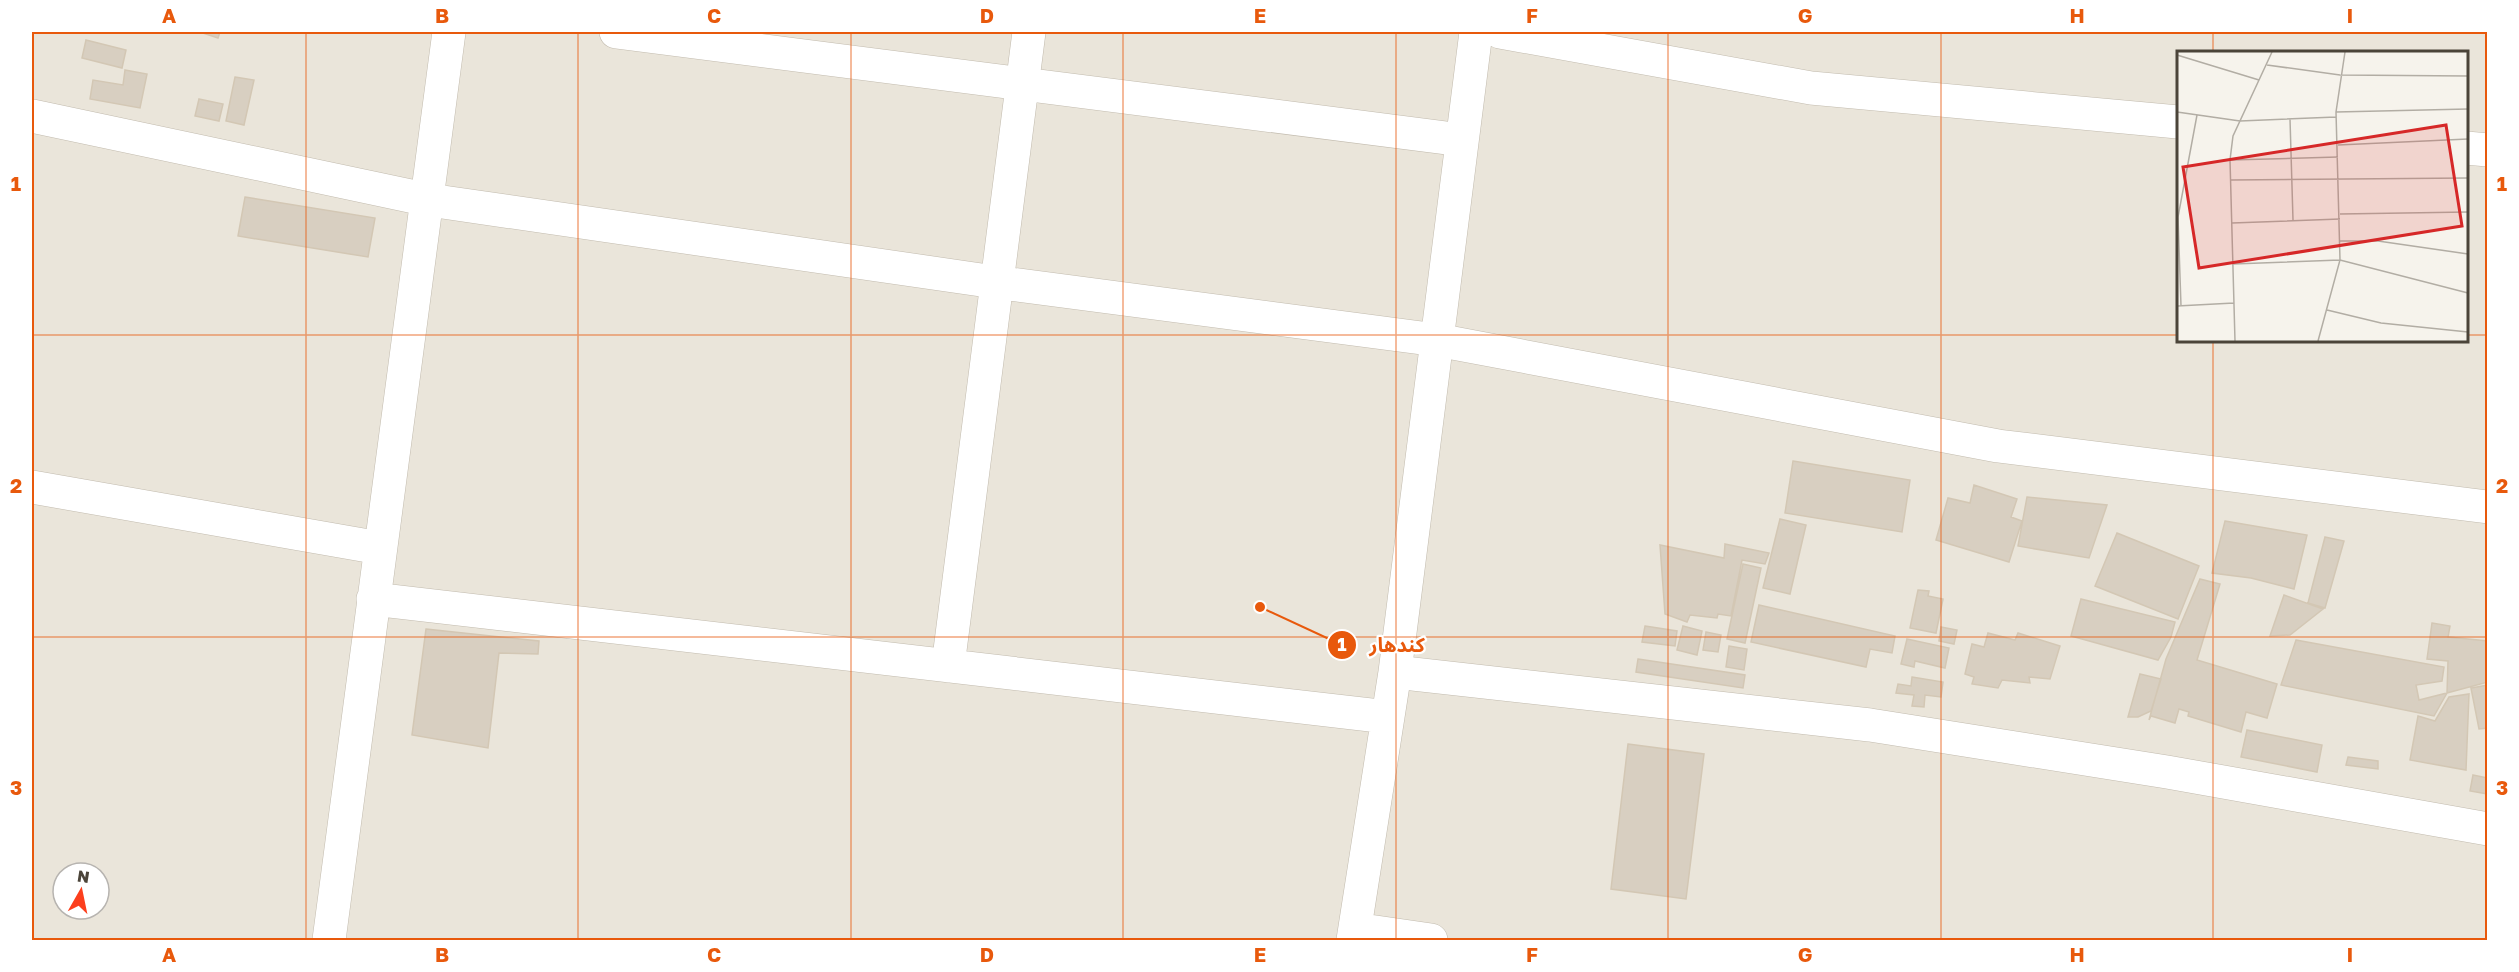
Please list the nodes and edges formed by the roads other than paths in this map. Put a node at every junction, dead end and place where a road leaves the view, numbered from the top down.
1 (449, 32) edge
2 (616, 32) edge
3 (1029, 32) edge
4 (1476, 32) edge
5 (1500, 32) edge
6 (1023, 82) junction
7 (32, 116) edge
8 (2177, 122) edge
9 (1462, 140) junction
10 (2468, 148) edge
11 (2487, 150) edge
12 (429, 200) junction
13 (995, 282) junction
14 (1437, 340) junction
15 (32, 487) edge
16 (2487, 507) edge
17 (380, 548) junction
18 (374, 599) junction
19 (948, 666) junction
20 (1395, 672) junction
21 (1388, 717) junction
22 (2487, 829) edge
23 (1354, 935) edge
24 (329, 940) edge
25 (1431, 940) edge

1 - 12 street
2 - 6 street
3 - 6 street
4 - 9 street
5 - 8 street
6 - 9 street
6 - 13 street
7 - 12 street
9 - 14 street
10 - 11 street
12 - 13 street
12 - 17 street
13 - 14 street
13 - 19 street
14 - 16 street
14 - 20 street
15 - 17 street
17 - 18 street
18 - 19 street
18 - 24 street
19 - 21 street
20 - 21 street
20 - 22 street
21 - 23 street
23 - 25 street

